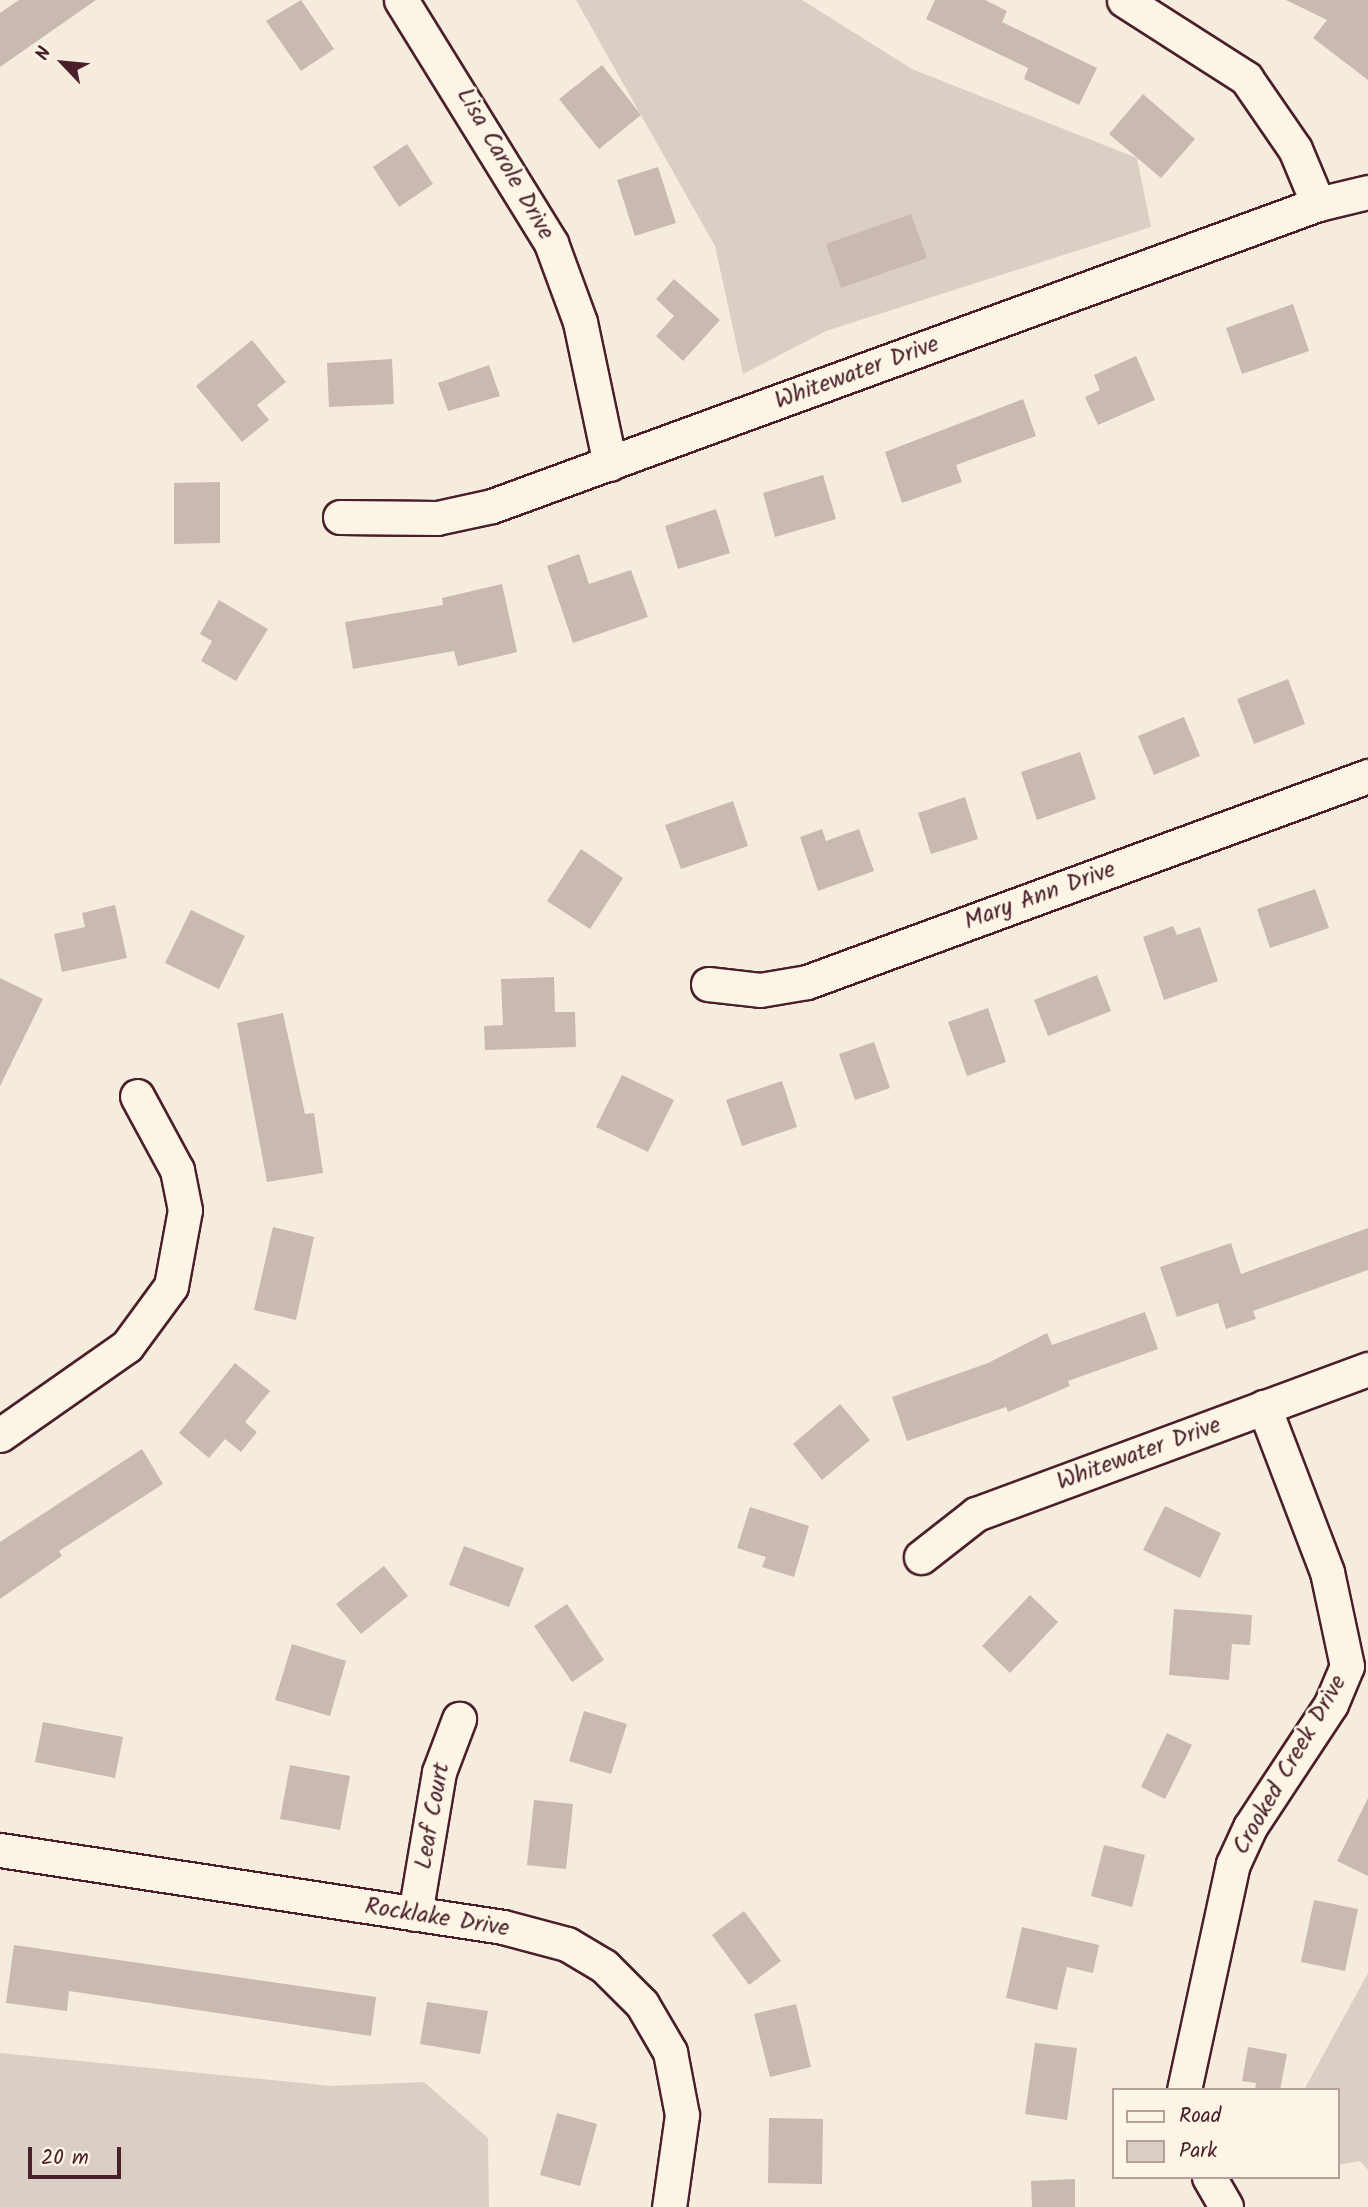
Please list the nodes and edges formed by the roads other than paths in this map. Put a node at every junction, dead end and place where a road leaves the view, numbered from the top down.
1 (401, 0) edge
2 (1124, 0) edge
3 (1368, 192) edge
4 (1318, 204) junction
5 (610, 464) junction
6 (340, 517) dead end
7 (1368, 776) edge
8 (708, 984) dead end
9 (137, 1096) dead end
10 (1368, 1369) edge
11 (1264, 1407) junction
12 (0, 1435) edge
13 (921, 1557) dead end
14 (1357, 1649) edge
15 (459, 1719) dead end
16 (0, 1850) edge
17 (415, 1914) junction
18 (1184, 2088) edge
19 (1210, 2179) edge
20 (669, 2207) edge
21 (1226, 2207) edge

1 - 5 street, Lisa Carole Drive
2 - 4 street
3 - 4 street, Whitewater Drive
4 - 5 street, Whitewater Drive
5 - 6 street, Whitewater Drive
7 - 8 street, Mary Ann Drive
9 - 12 street
10 - 11 street, Whitewater Drive
11 - 13 street, Whitewater Drive
11 - 14 street, Crooked Creek Drive
14 - 18 street, Crooked Creek Drive
15 - 17 street, Leaf Court
16 - 17 street, Rocklake Drive
17 - 20 street, Rocklake Drive
19 - 21 street

